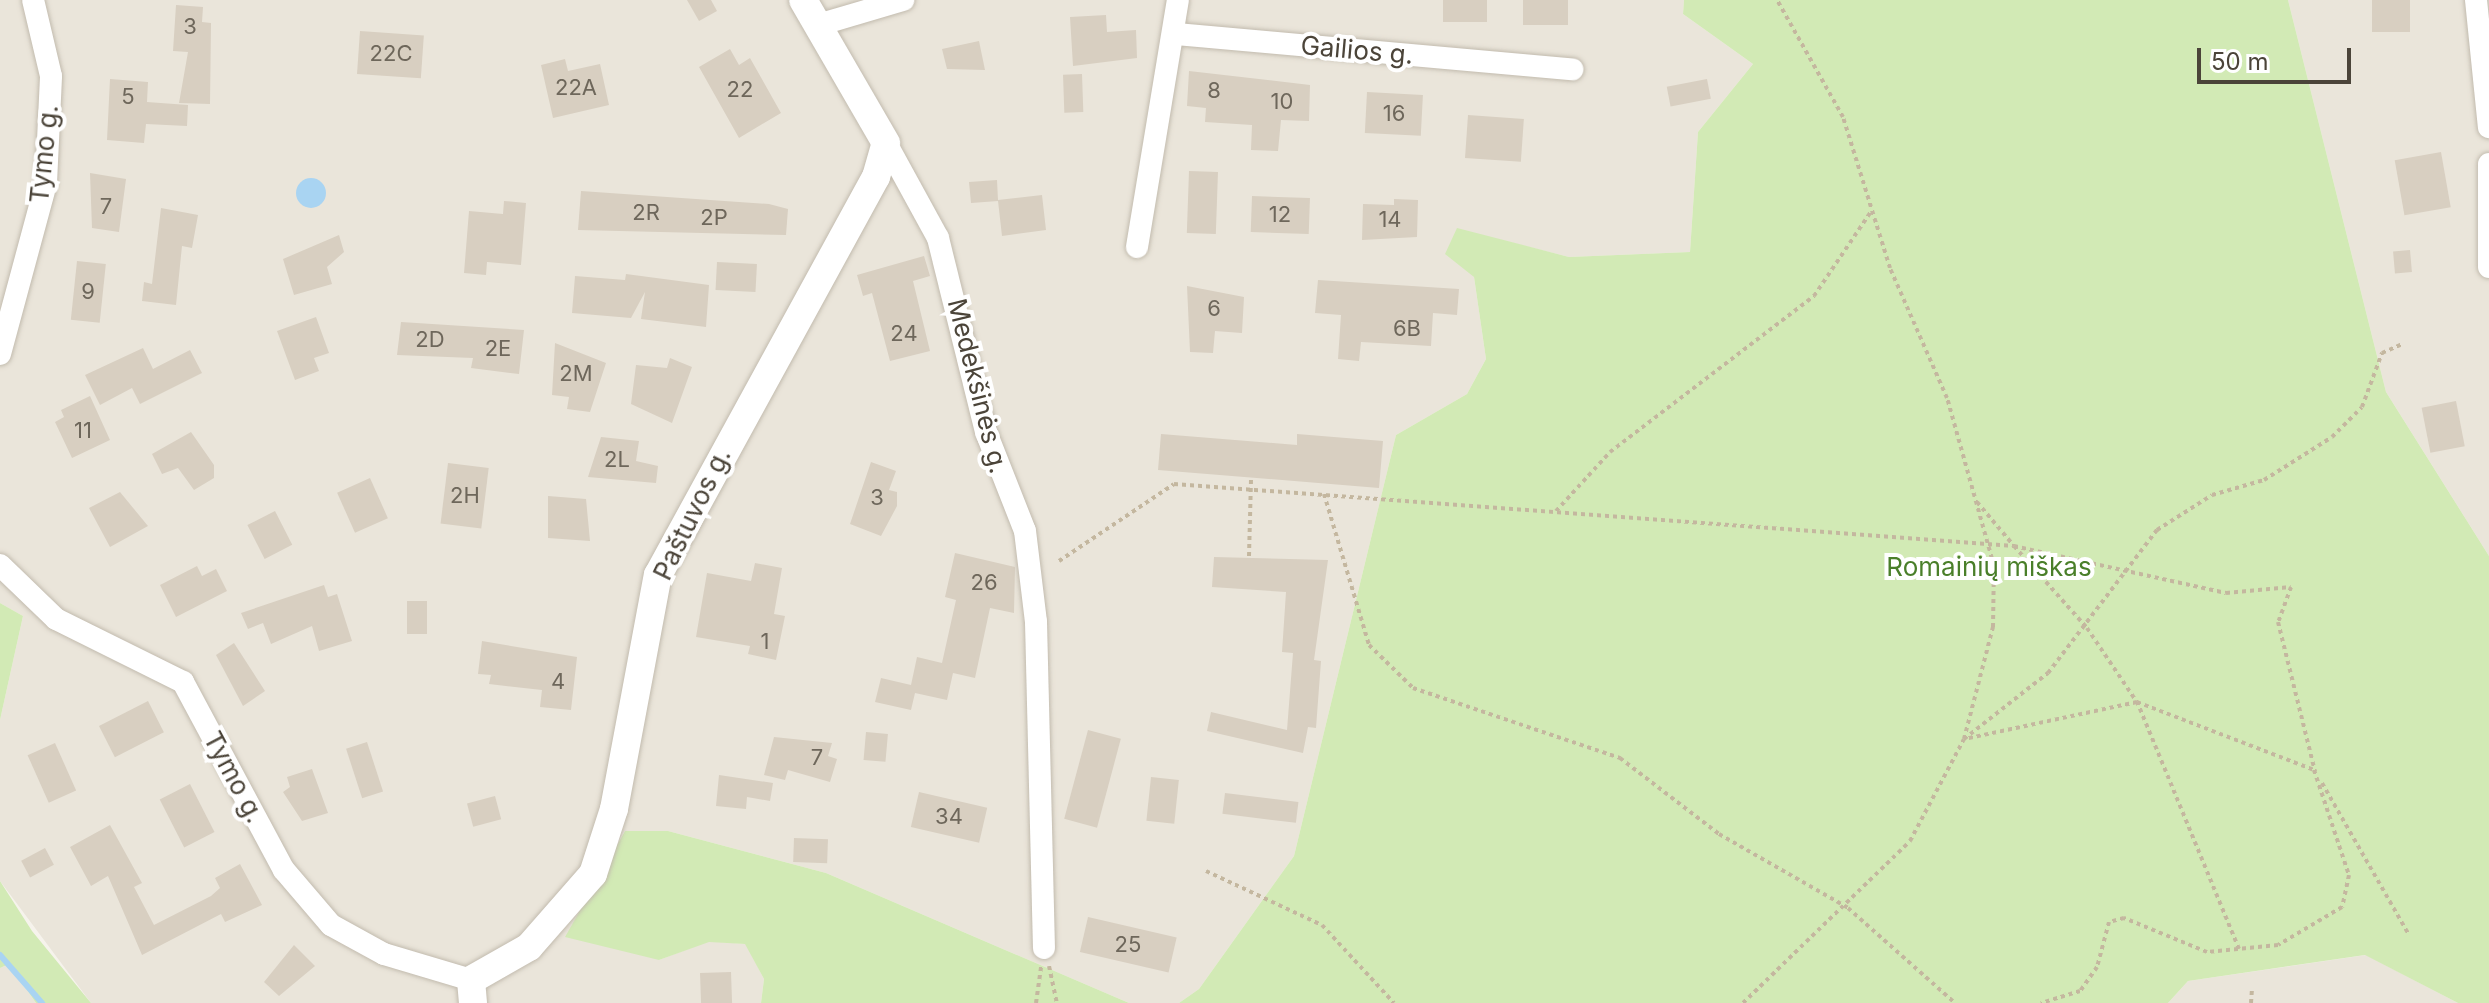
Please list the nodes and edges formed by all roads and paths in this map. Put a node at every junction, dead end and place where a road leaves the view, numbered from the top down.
1 (33, 0) edge
2 (803, 0) edge
3 (903, 0) edge
4 (1178, 0) edge
5 (1777, 0) edge
6 (2476, 0) edge
7 (818, 25) junction
8 (1176, 34) junction
9 (1572, 69) dead end
10 (2489, 127) edge
11 (886, 143) junction
12 (2489, 164) edge
13 (1872, 210) junction
14 (1137, 247) dead end
15 (2489, 267) edge
16 (2402, 344) dead end
17 (0, 354) edge
18 (1251, 477) dead end
19 (1251, 489) junction
20 (1324, 494) junction
21 (1975, 500) junction
22 (1556, 511) junction
23 (1987, 541) junction
24 (2014, 546) junction
25 (1249, 556) dead end
26 (1059, 561) dead end
27 (0, 565) edge
28 (2130, 572) junction
29 (2087, 628) junction
30 (2137, 702) junction
31 (1964, 739) junction
32 (2314, 770) junction
33 (1206, 871) dead end
34 (1848, 908) junction
35 (2408, 933) dead end
36 (1044, 948) junction
37 (2239, 950) junction
38 (2252, 989) dead end
39 (472, 991) edge
40 (1036, 1003) edge
41 (1057, 1003) edge
42 (1394, 1003) edge
43 (1743, 1003) edge
44 (1955, 1003) edge
45 (2041, 1003) edge
46 (2251, 1003) edge

1 - 17 street, Tymo g.
2 - 7 street, Medekšinės g.
3 - 7 street
4 - 8 street
5 - 13 path
6 - 10 street
7 - 11 street, Medekšinės g.
8 - 9 street, Gailios g.
8 - 14 street
11 - 36 street, Medekšinės g.
11 - 39 street, Paštuvos g.
12 - 15 street
13 - 21 path
13 - 22 path
16 - 28 path
18 - 19 path
19 - 20 path
19 - 25 path
19 - 26 path
20 - 22 path
20 - 34 path
21 - 23 path
21 - 24 path
22 - 23 path
23 - 24 path
23 - 31 path
24 - 28 path
24 - 29 path
27 - 39 street, Tymo g.
28 - 29 path
28 - 32 path
29 - 30 path
29 - 31 path
30 - 31 path
30 - 32 path
30 - 37 path
31 - 34 path
32 - 35 path
32 - 37 path
33 - 42 path
34 - 43 path
34 - 44 path
36 - 40 path
36 - 41 path
37 - 45 path
38 - 46 path

